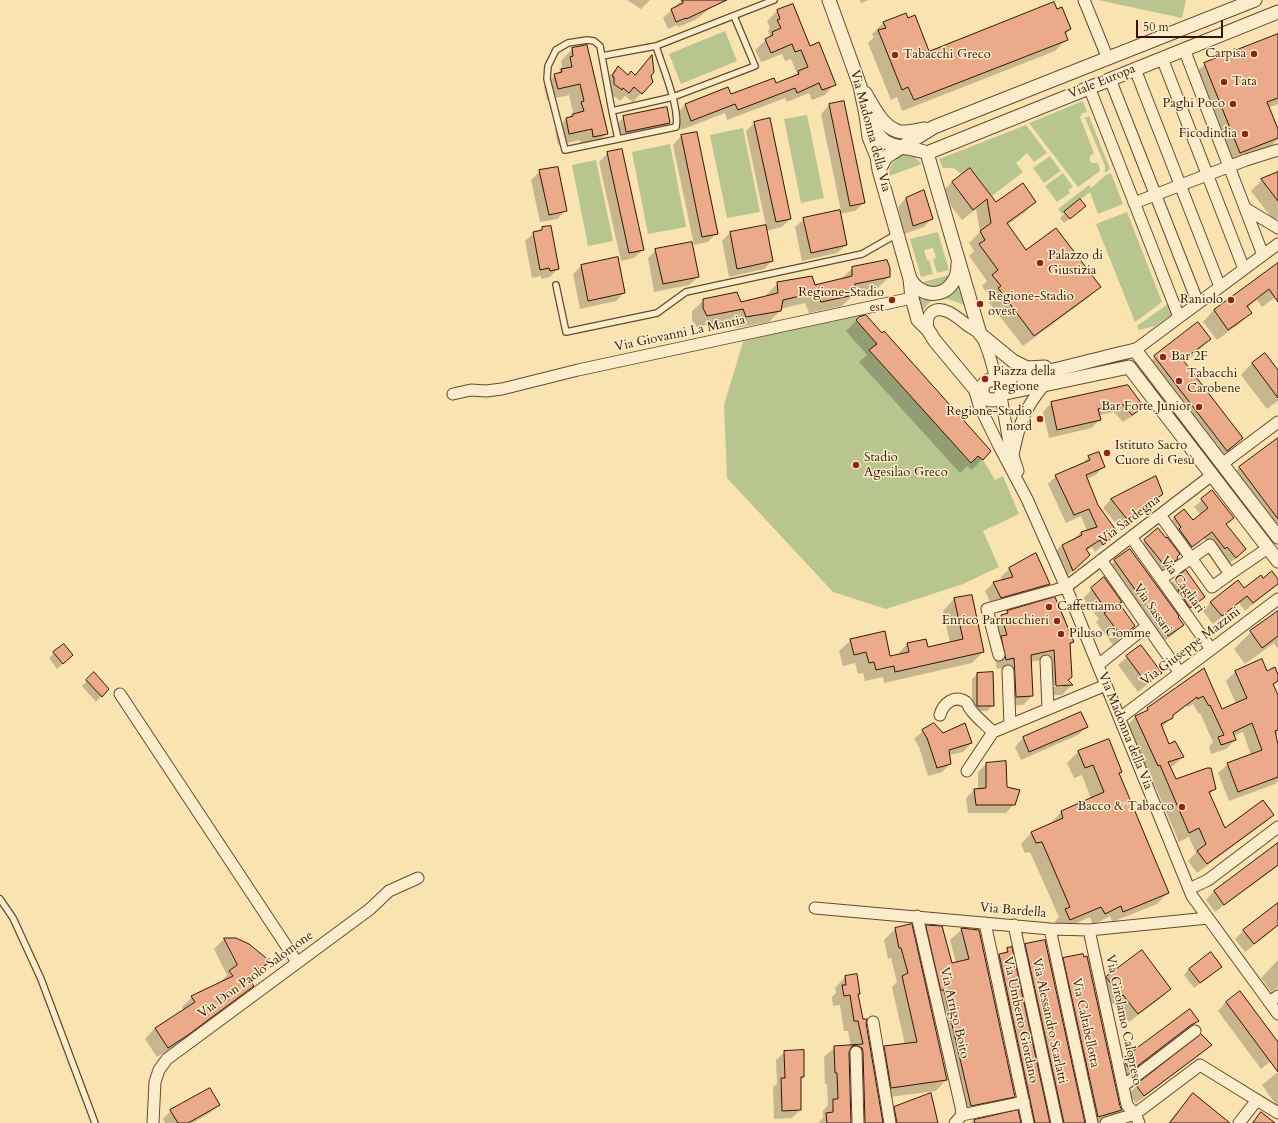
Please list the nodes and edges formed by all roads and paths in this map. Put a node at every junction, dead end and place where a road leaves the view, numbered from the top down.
1 (774, 0) edge
2 (829, 0) edge
3 (1084, 0) edge
4 (1255, 0) edge
5 (1278, 12) edge
6 (734, 16) junction
7 (656, 46) junction
8 (1184, 49) junction
9 (602, 56) junction
10 (1162, 58) junction
11 (1108, 59) junction
12 (1135, 69) junction
13 (1110, 79) junction
14 (860, 86) junction
15 (1089, 87) junction
16 (673, 97) junction
17 (612, 111) junction
18 (866, 115) junction
19 (934, 127) junction
20 (618, 139) junction
21 (900, 148) junction
22 (1278, 150) edge
23 (927, 153) junction
24 (1229, 166) junction
25 (879, 170) junction
26 (1207, 175) junction
27 (1180, 185) junction
28 (1155, 195) junction
29 (1134, 203) junction
30 (1245, 208) junction
31 (1278, 228) edge
32 (898, 234) junction
33 (1278, 244) edge
34 (1263, 255) junction
35 (958, 262) junction
36 (1244, 269) junction
37 (556, 285) dead end
38 (1220, 287) junction
39 (911, 288) junction
40 (1198, 303) junction
41 (1179, 317) junction
42 (928, 330) junction
43 (980, 334) junction
44 (1135, 350) junction
45 (1062, 367) junction
46 (1044, 385) junction
47 (999, 388) junction
48 (453, 394) dead end
49 (980, 395) junction
50 (1278, 422) edge
51 (1013, 455) junction
52 (1222, 464) junction
53 (1212, 475) junction
54 (1027, 499) junction
55 (1160, 514) junction
56 (1131, 537) junction
57 (1278, 537) edge
58 (1268, 548) junction
59 (1191, 558) junction
60 (1101, 560) junction
61 (1278, 561) edge
62 (1230, 574) junction
63 (1161, 580) junction
64 (1066, 588) junction
65 (1278, 599) edge
66 (1147, 626) junction
67 (1211, 650) junction
68 (999, 654) dead end
69 (1046, 661) dead end
70 (1098, 665) junction
71 (1008, 671) dead end
72 (1180, 673) junction
73 (1106, 685) junction
74 (120, 694) dead end
75 (1048, 709) junction
76 (940, 715) dead end
77 (1120, 718) junction
78 (1010, 725) junction
79 (993, 732) junction
80 (967, 771) dead end
81 (1278, 827) edge
82 (418, 878) dead end
83 (1189, 889) junction
84 (0, 899) edge
85 (815, 908) dead end
86 (917, 916) junction
87 (1208, 918) junction
88 (985, 923) junction
89 (1014, 925) junction
90 (1050, 929) junction
91 (1088, 930) junction
92 (298, 962) junction
93 (1274, 999) edge
94 (1278, 1014) edge
95 (874, 1022) dead end
96 (1195, 1031) dead end
97 (856, 1052) dead end
98 (1123, 1086) junction
99 (1257, 1100) junction
100 (1024, 1102) junction
101 (1278, 1113) edge
102 (1137, 1118) edge
103 (958, 1119) edge
104 (95, 1123) edge
105 (153, 1123) edge
106 (858, 1123) edge
107 (890, 1123) edge
108 (1028, 1123) edge
109 (1057, 1123) edge
110 (1092, 1123) edge
111 (1106, 1123) edge
112 (1239, 1123) edge

1 - 6 lane
2 - 14 street, Via Madonna della Via
3 - 11 street
4 - 11 street, Viale Europa
5 - 8 street, Viale Europa
6 - 7 lane
6 - 16 lane
7 - 9 lane
7 - 16 lane
8 - 10 street, Viale Europa
8 - 24 street
9 - 17 lane
9 - 20 lane
10 - 12 street, Viale Europa
10 - 26 street
11 - 19 street, Viale Europa
12 - 13 street, Viale Europa
12 - 27 street
13 - 15 street, Viale Europa
13 - 28 street
14 - 18 street, Via Madonna della Via
14 - 19 street
15 - 23 street, Viale Europa
15 - 29 street
16 - 17 lane
16 - 20 lane
17 - 20 lane
18 - 21 street
18 - 25 street, Via Madonna della Via
19 - 21 street
21 - 23 street
21 - 25 street
22 - 24 street
23 - 35 street
24 - 26 street
24 - 30 street
25 - 32 street, Via Madonna della Via
26 - 27 street
26 - 36 street
27 - 28 street
27 - 38 street
28 - 29 street
28 - 40 street
29 - 41 street
30 - 31 street
30 - 34 street
32 - 37 lane
32 - 39 street, Via Madonna della Via
33 - 34 street
34 - 36 street
35 - 39 street
35 - 43 street
36 - 38 street
38 - 40 street
39 - 42 street, Via Madonna della Via
39 - 48 street, Via Giovanni La Mantia
40 - 41 street
41 - 44 street
42 - 43 street
42 - 49 street, Via Madonna della Via
43 - 45 street
43 - 47 street
44 - 45 street
44 - 52 street
45 - 47 street
46 - 47 street
46 - 51 street
46 - 53 street
47 - 49 street
47 - 49 street
47 - 51 street
49 - 54 street
50 - 52 street
51 - 54 street
52 - 57 street
53 - 55 street, Via Sardegna
53 - 58 street
54 - 64 street, Via Madonna della Via
55 - 56 street, Via Sardegna
55 - 59 street
56 - 60 street, Via Sardegna
56 - 63 street, Via Cagliari
58 - 61 street
58 - 62 street
59 - 62 street
59 - 62 street
59 - 63 street
60 - 64 street, Via Sardegna
60 - 66 street, Via Sassari
63 - 67 street, Via Cagliari
64 - 68 street
64 - 70 street, Via Madonna della Via
65 - 67 street, Via Giuseppe Mazzini
66 - 70 street
66 - 72 street, Via Sassari
67 - 72 street, Via Giuseppe Mazzini
69 - 75 street
70 - 73 street, Via Madonna della Via
71 - 78 street
72 - 77 street, Via Giuseppe Mazzini
73 - 75 street
73 - 77 street, Via Madonna della Via
74 - 92 street
75 - 78 street
76 - 79 street
77 - 83 street, Via Madonna della Via
78 - 79 street
79 - 80 street
81 - 83 street
82 - 92 street, Via Don Paolo Salomone
83 - 87 street, Via Madonna della Via
84 - 104 lane
85 - 86 street, Via Bardella
86 - 88 street, Via Bardella
86 - 103 street, Via Arrigo Boito
87 - 91 street, Via Bardella
87 - 93 street, Via Madonna della Via
88 - 89 street, Via Bardella
88 - 100 street, Via Umberto Giordano
89 - 90 street, Via Bardella
89 - 109 street, Via Alessandro Scarlatti
90 - 91 street, Via Bardella
90 - 110 street, Via Caltabellotta
91 - 98 street, Via Girolamo Calopreso
92 - 105 street, Via Don Paolo Salomone
93 - 94 street, Via Madonna della Via
95 - 107 street
96 - 98 street
97 - 106 street
98 - 102 street, Via Girolamo Calopreso
99 - 101 street
99 - 102 street
99 - 112 street
100 - 103 street
100 - 108 street, Via Umberto Giordano
102 - 111 street

